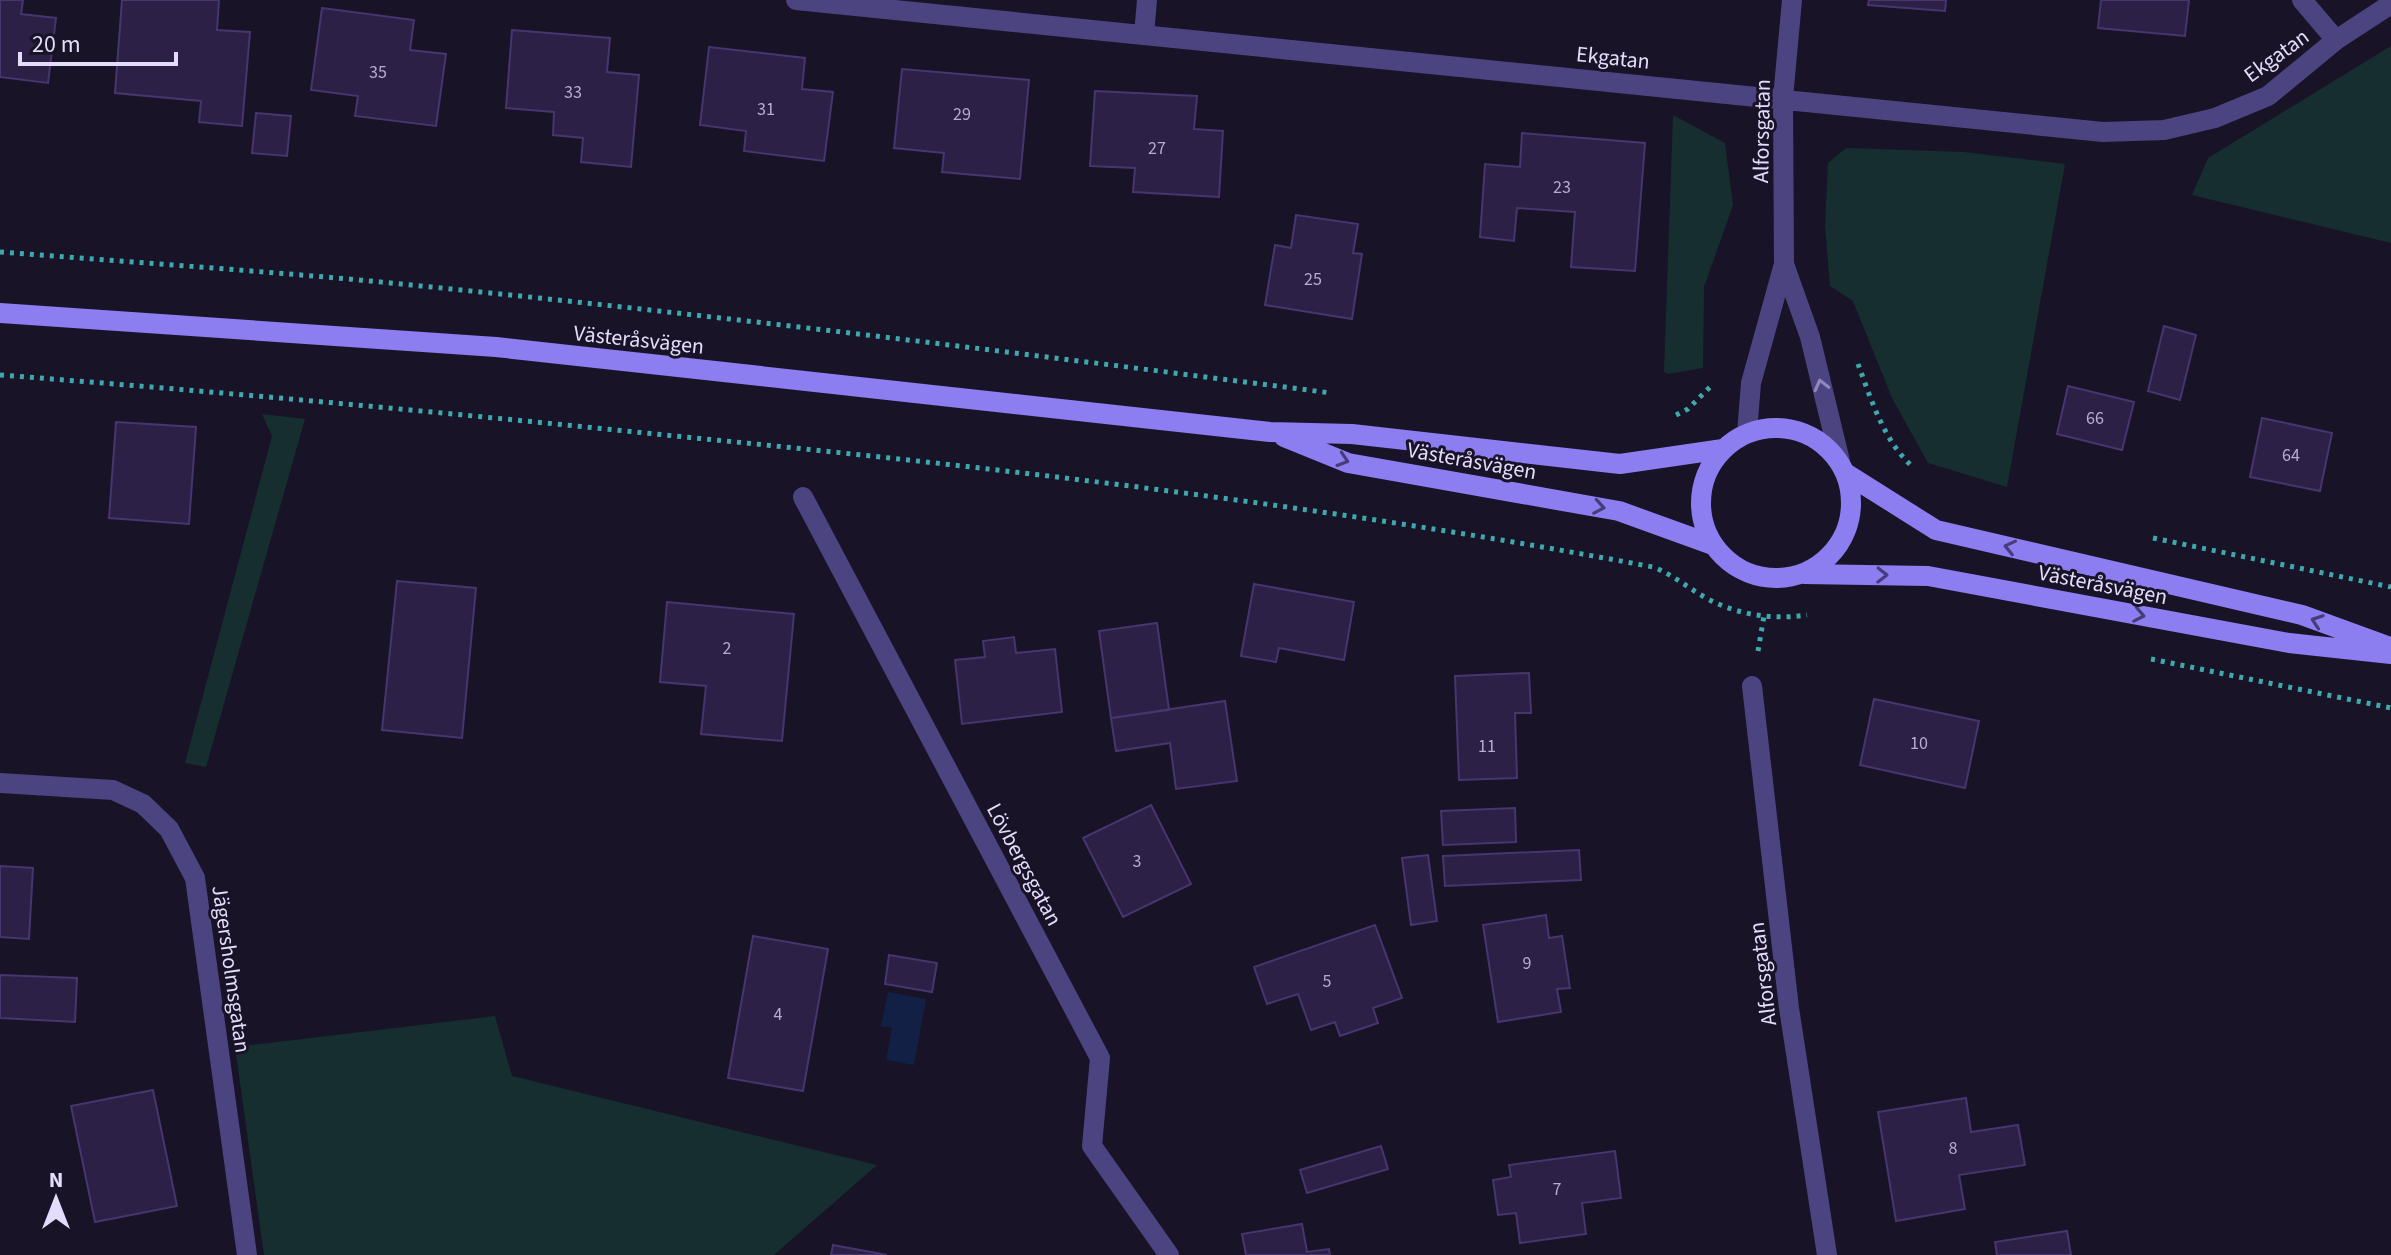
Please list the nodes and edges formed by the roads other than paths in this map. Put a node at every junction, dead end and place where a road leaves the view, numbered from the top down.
1 (796, 0) edge
2 (1147, 0) edge
3 (1792, 0) edge
4 (2302, 0) edge
5 (2391, 4) edge
6 (1144, 35) junction
7 (2336, 40) junction
8 (1783, 98) junction
9 (1784, 264) junction
10 (0, 313) edge
11 (1270, 432) junction
12 (1747, 433) junction
13 (1723, 449) junction
14 (1844, 468) junction
15 (803, 497) dead end
16 (1713, 545) junction
17 (1804, 574) junction
18 (2391, 647) edge
19 (2391, 654) edge
20 (1752, 686) dead end
21 (0, 783) edge
22 (247, 1255) edge
23 (1169, 1255) edge
24 (1827, 1255) edge

1 - 6 street, Ekgatan
2 - 6 street
3 - 8 street, Alforsgatan
4 - 7 street
5 - 7 street, Ekgatan
6 - 8 street, Ekgatan
7 - 8 street, Ekgatan
8 - 9 street, Alforsgatan
9 - 12 street, Alforsgatan
14 -> 9 street, Alforsgatan
10 - 11 street, Västeråsvägen
11 - 13 street, Västeråsvägen
11 -> 16 street, Västeråsvägen
12 - 13 street
12 - 14 street
13 - 16 street
14 - 17 street
18 -> 14 street, Västeråsvägen
15 - 23 street, Lövbergsgatan
16 - 17 street
17 -> 19 street, Västeråsvägen
20 - 24 street, Alforsgatan
21 - 22 street, Jägersholmsgatan

